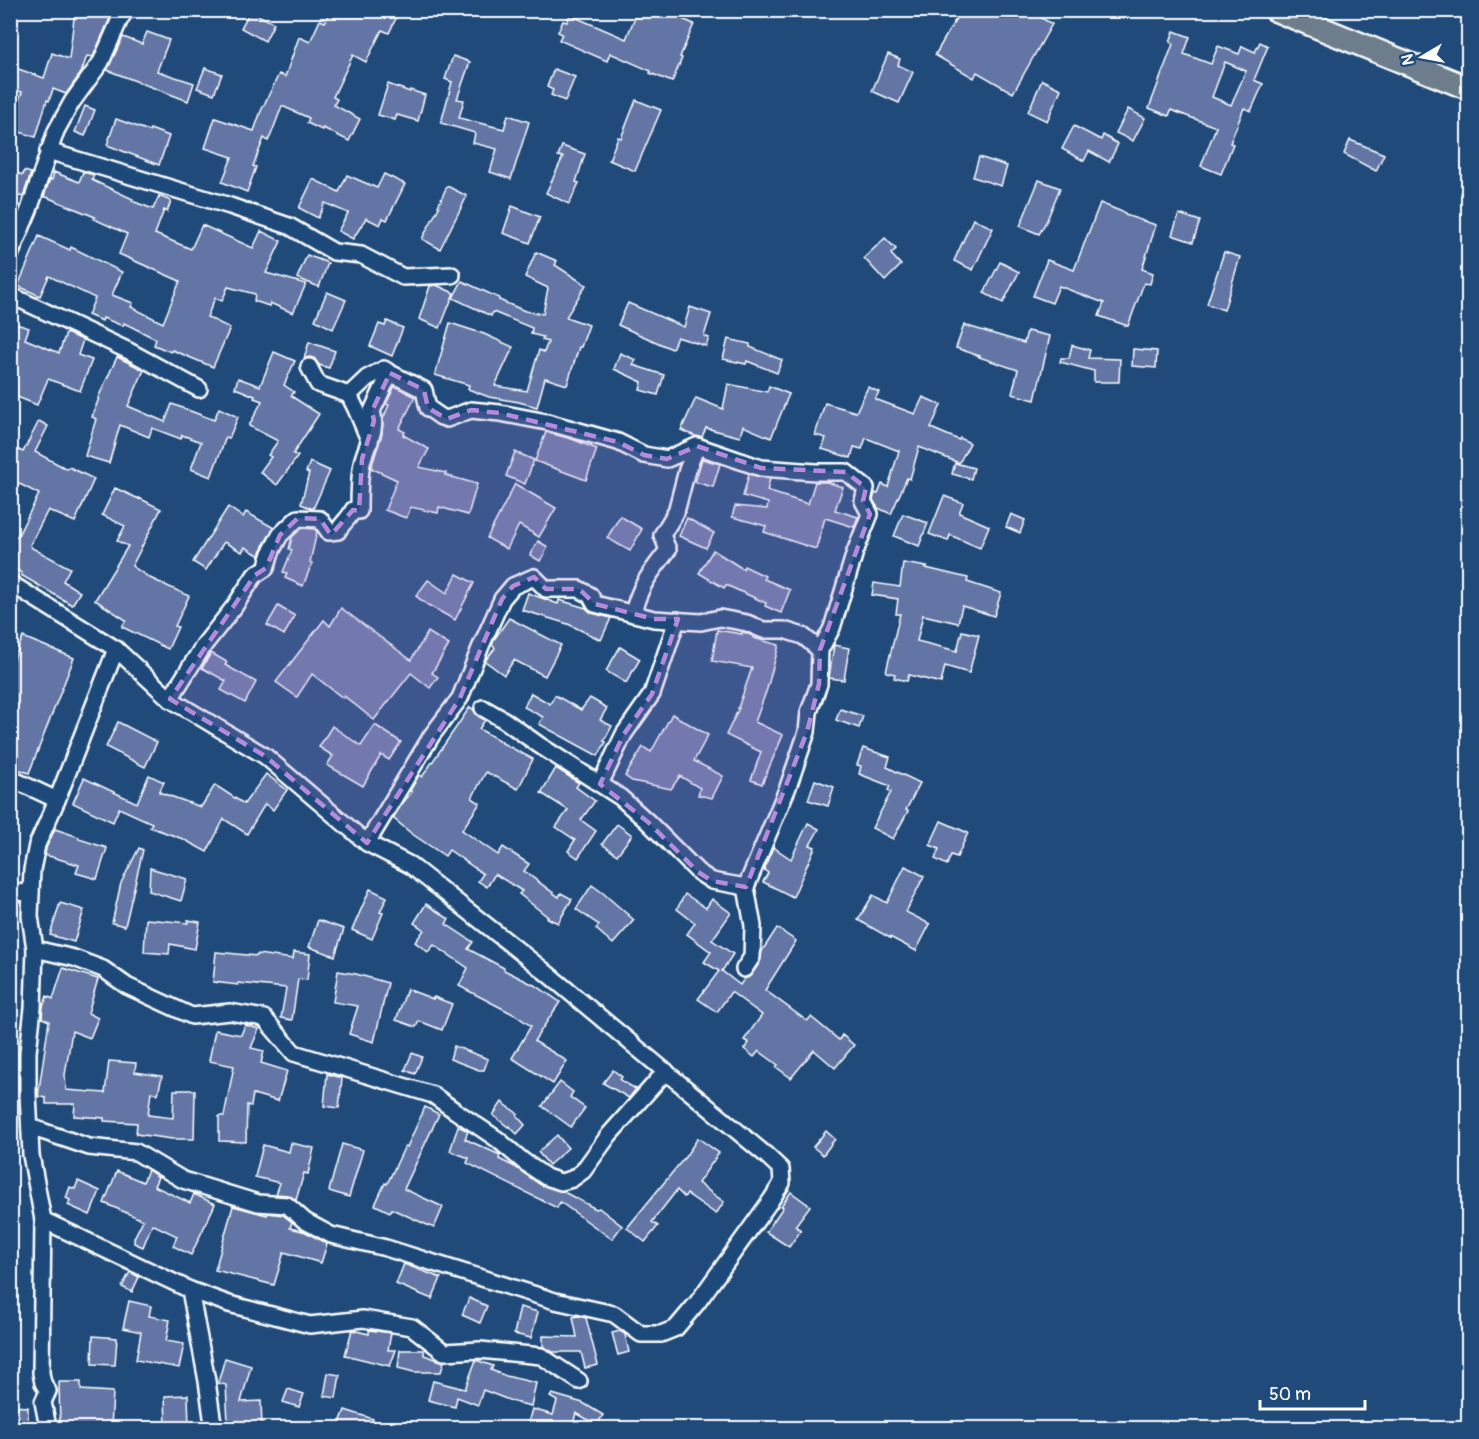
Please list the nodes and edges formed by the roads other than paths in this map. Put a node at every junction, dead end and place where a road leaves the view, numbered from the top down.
1 (126, 10) edge
2 (1276, 10) edge
3 (1468, 88) edge
4 (48, 151) junction
5 (10, 255) edge
6 (452, 275) dead end
7 (10, 295) edge
8 (309, 367) dead end
9 (390, 374) junction
10 (199, 388) dead end
11 (349, 395) junction
12 (370, 442) junction
13 (697, 446) junction
14 (10, 583) edge
15 (633, 614) junction
16 (677, 620) junction
17 (116, 649) junction
18 (820, 650) junction
19 (170, 699) junction
20 (483, 708) dead end
21 (10, 778) edge
22 (600, 784) junction
23 (57, 800) junction
24 (367, 843) junction
25 (746, 887) junction
26 (10, 892) edge
27 (31, 893) junction
28 (35, 948) junction
29 (744, 969) dead end
30 (666, 1071) junction
31 (30, 1127) junction
32 (43, 1220) junction
33 (190, 1290) junction
34 (579, 1381) dead end
35 (42, 1428) edge
36 (215, 1428) edge

1 - 4 street
2 - 3 main road
4 - 5 street
4 - 6 street
7 - 10 street
8 - 11 street
9 - 11 street
9 - 12 street
9 - 13 street
11 - 12 street
12 - 19 street
13 - 15 street
13 - 18 street
14 - 17 street
15 - 16 street
15 - 24 street
16 - 18 street
16 - 22 street
17 - 19 street
17 - 23 street
18 - 25 street
19 - 24 street
20 - 22 street
21 - 23 street
22 - 25 street
23 - 27 street
24 - 30 street
25 - 29 street
26 - 27 street
27 - 28 street
28 - 30 street
28 - 31 street
30 - 31 street
31 - 32 street
32 - 33 street
32 - 35 street
33 - 34 street
33 - 36 street

